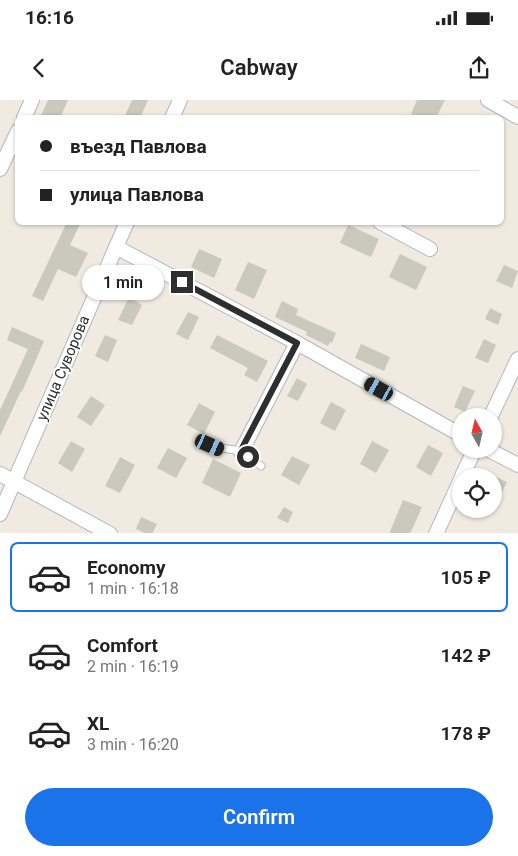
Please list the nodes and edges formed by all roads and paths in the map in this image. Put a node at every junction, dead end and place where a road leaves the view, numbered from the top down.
1 (32, 100) edge
2 (180, 100) edge
3 (488, 100) edge
4 (25, 115) edge
5 (175, 115) edge
6 (518, 117) edge
7 (15, 137) edge
8 (0, 169) edge
9 (126, 225) edge
10 (386, 225) edge
11 (116, 247) junction
12 (430, 249) dead end
13 (297, 343) junction
14 (518, 359) edge
15 (494, 408) edge
16 (452, 430) edge
17 (210, 445) dead end
18 (240, 452) junction
19 (502, 457) edge
20 (518, 465) edge
21 (261, 466) dead end
22 (0, 474) edge
23 (14, 482) junction
24 (452, 500) edge
25 (0, 514) edge
26 (108, 533) edge
27 (436, 533) edge

1 - 4 street
2 - 5 street
3 - 6 street
7 - 8 street
9 - 11 street, улица Суворова
10 - 12 street
11 - 13 street
11 - 23 street, улица Суворова
13 - 16 street
13 - 18 street
14 - 15 street
17 - 18 lane
18 - 21 lane
19 - 20 street
22 - 23 street
23 - 25 street, улица Суворова
23 - 26 street
24 - 27 street

